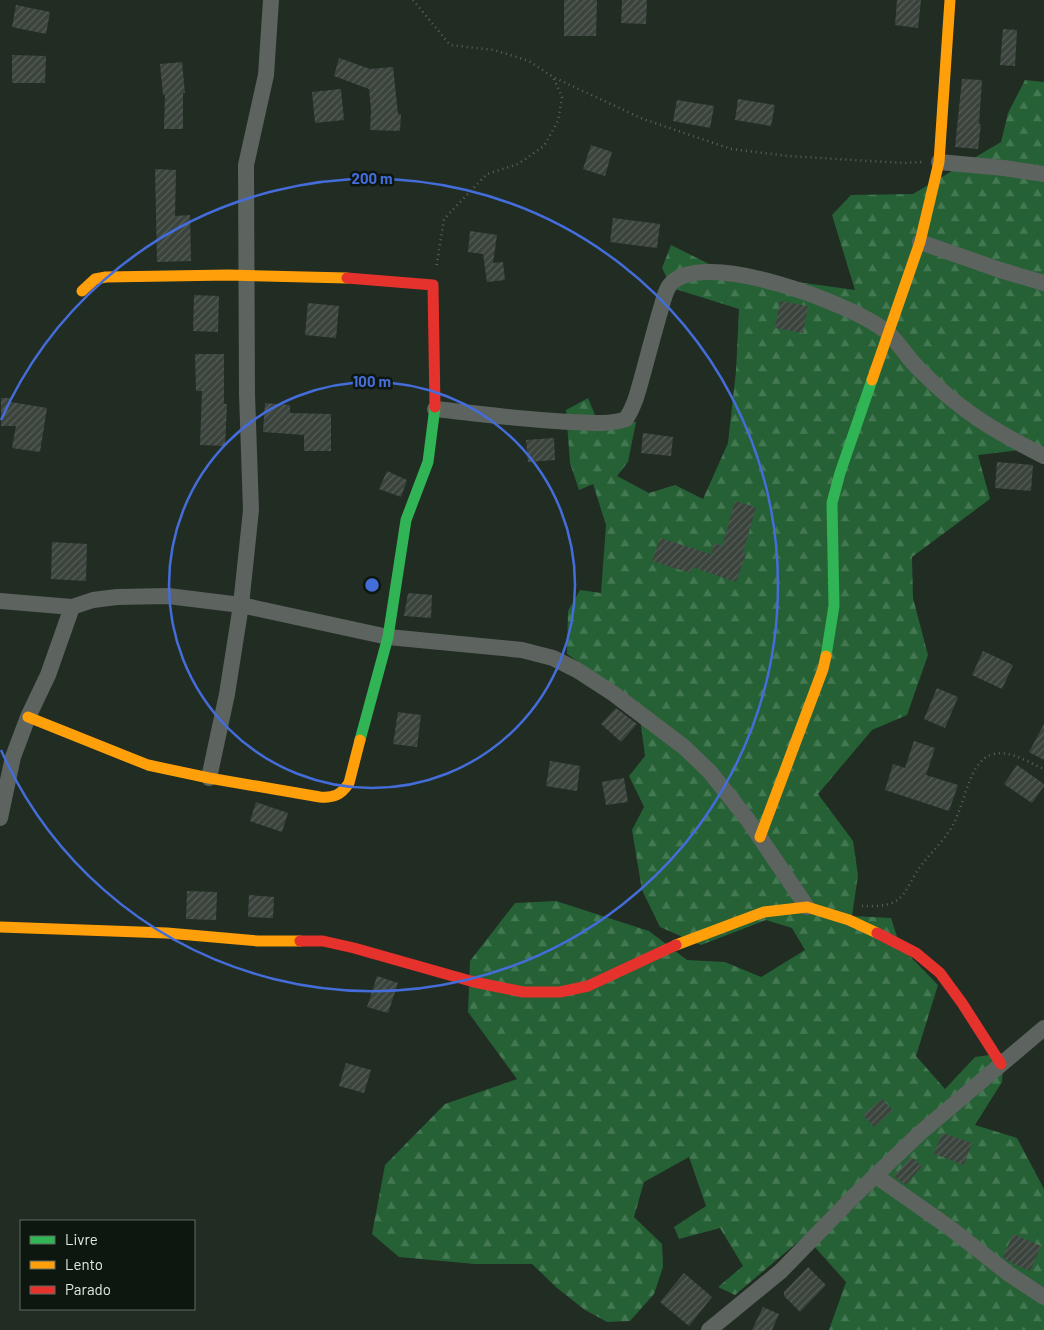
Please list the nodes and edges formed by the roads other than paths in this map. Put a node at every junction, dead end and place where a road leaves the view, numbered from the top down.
1 (271, 0) edge
2 (950, 0) edge
3 (939, 162) junction
4 (1044, 174) edge
5 (920, 242) junction
6 (246, 274) junction
7 (1044, 283) edge
8 (82, 291) dead end
9 (888, 333) junction
10 (435, 409) junction
11 (1044, 456) edge
12 (0, 601) edge
13 (241, 605) junction
14 (72, 607) junction
15 (388, 637) junction
16 (28, 717) junction
17 (209, 778) junction
18 (0, 818) edge
19 (760, 837) junction
20 (807, 907) junction
21 (0, 927) edge
22 (1044, 1028) edge
23 (1001, 1064) junction
24 (876, 1176) junction
25 (1044, 1298) edge
26 (709, 1330) edge

1 - 6 street
2 - 3 street
3 - 4 street
3 - 5 street
5 - 7 street
5 - 9 street
6 - 8 street
6 - 10 street
6 - 13 street
9 - 10 street
9 - 11 street
9 - 19 street
10 - 15 street
12 - 14 street
13 - 14 street
13 - 15 street
13 - 17 street
14 - 16 street
15 - 17 street
15 - 19 street
16 - 17 street
16 - 18 street
19 - 20 street
20 - 21 street
20 - 23 street
22 - 23 street
23 - 24 street
24 - 25 street
24 - 26 street

